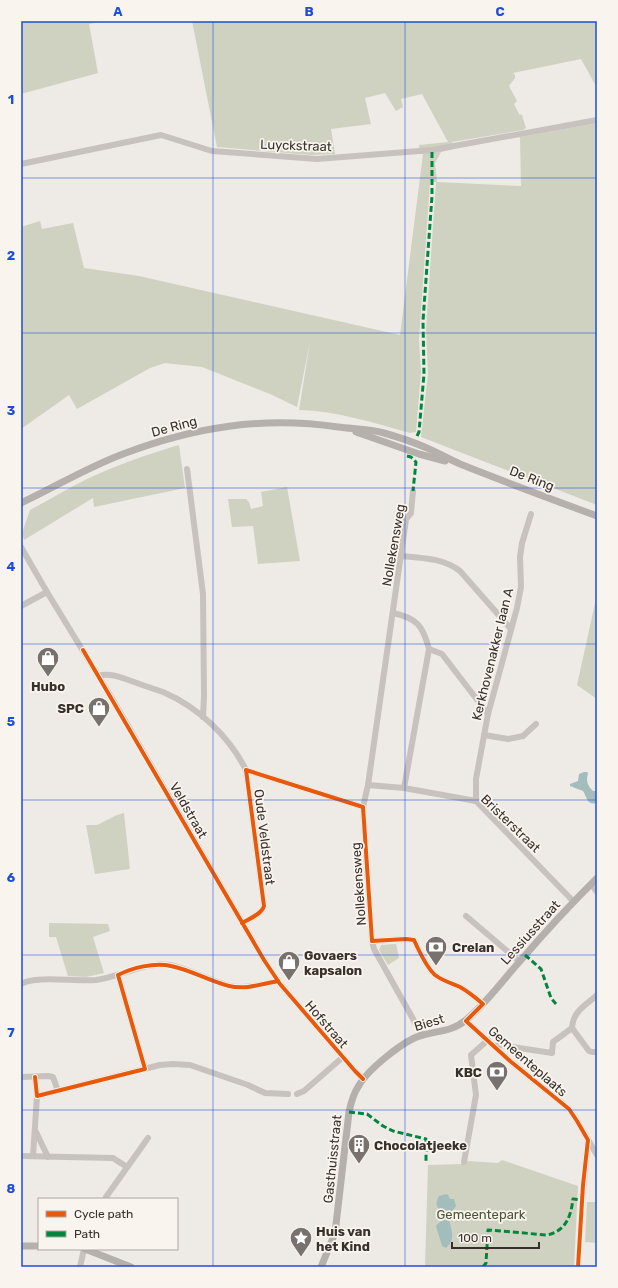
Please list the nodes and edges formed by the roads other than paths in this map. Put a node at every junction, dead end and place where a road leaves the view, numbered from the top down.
1 (597, 120) edge
2 (21, 164) edge
3 (187, 469) dead end
4 (414, 491) dead end
5 (21, 503) edge
6 (531, 514) dead end
7 (597, 516) edge
8 (21, 547) edge
9 (401, 556) junction
10 (47, 592) junction
11 (21, 606) edge
12 (393, 613) junction
13 (511, 629) junction
14 (430, 649) junction
15 (98, 676) junction
16 (488, 714) junction
17 (203, 717) junction
18 (536, 724) dead end
19 (484, 735) junction
20 (246, 770) junction
21 (368, 785) junction
22 (404, 788) junction
23 (476, 800) junction
24 (363, 807) junction
25 (597, 878) edge
26 (591, 884) junction
27 (597, 892) edge
28 (574, 902) junction
29 (466, 916) dead end
30 (242, 923) junction
31 (372, 942) junction
32 (520, 961) junction
33 (118, 975) junction
34 (278, 981) junction
35 (21, 984) edge
36 (597, 995) edge
37 (483, 1004) junction
38 (466, 1021) junction
39 (572, 1028) junction
40 (422, 1035) junction
41 (488, 1040) junction
42 (494, 1046) junction
43 (597, 1052) edge
44 (343, 1057) junction
45 (145, 1069) junction
46 (21, 1077) edge
47 (35, 1077) junction
48 (363, 1079) junction
49 (58, 1091) junction
50 (288, 1094) dead end
51 (297, 1094) dead end
52 (37, 1096) junction
53 (36, 1131) junction
54 (148, 1138) dead end
55 (588, 1140) junction
56 (597, 1155) edge
57 (21, 1156) edge
58 (34, 1156) junction
59 (48, 1157) junction
60 (464, 1162) dead end
61 (127, 1167) junction
62 (106, 1197) dead end
63 (582, 1200) dead end
64 (21, 1246) edge
65 (38, 1246) edge
66 (84, 1250) edge
67 (87, 1250) edge
68 (80, 1267) edge
69 (131, 1267) edge
70 (321, 1267) edge

1 - 2 street, Luyckstraat
3 - 17 street
4 - 9 street, Nollekensweg
5 - 7 main road, De Ring
6 - 13 street, Kerkhovenakker laan A
8 - 10 street, Veldstraat
9 - 12 street, Nollekensweg
9 - 13 street
10 - 11 street
10 - 15 street, Veldstraat
12 - 14 street
12 - 21 street, Nollekensweg
13 - 16 street, Kerkhovenakker laan A
14 - 16 street
14 - 22 street
15 - 17 street, Oude Veldstraat
15 - 30 street, Veldstraat
16 - 19 street, Kerkhovenakker laan A
17 - 20 street, Oude Veldstraat
18 - 19 street
19 - 23 street, Kerkhovenakker laan A
20 - 24 street, Oude Veldstraat
20 - 30 street, Oude Veldstraat
21 - 22 street, Bristerstraat
21 - 24 street, Nollekensweg
22 - 23 street, Bristerstraat
23 - 28 street, Bristerstraat
24 - 31 street, Nollekensweg
25 - 26 main road, Lessiusstraat
26 - 27 street
26 - 28 main road, Lessiusstraat
28 - 32 main road, Lessiusstraat
29 - 32 street
30 - 34 street, Veldstraat
31 - 37 street, Nollekensweg
31 - 40 street
32 - 37 main road, Lessiusstraat
33 - 34 street
33 - 35 street
33 - 45 street
34 - 44 street, Hofstraat
36 - 39 street
37 - 38 main road, Biest
38 - 40 main road, Biest
38 - 41 street, Gemeenteplaats
39 - 42 street, Gemeenteplaats
39 - 43 street
40 - 48 main road, Biest
41 - 42 street, Gemeenteplaats
41 - 60 street
42 - 55 street, Gemeenteplaats
44 - 48 street, Hofstraat
44 - 51 street, Hofstraat
45 - 49 street
45 - 50 street
46 - 47 street
47 - 49 street
47 - 52 street
48 - 70 main road, Gasthuisstraat
49 - 52 street
52 - 53 street
53 - 58 street
53 - 59 street
54 - 61 street
55 - 56 street, Gemeenteplaats
55 - 63 street
57 - 58 street
58 - 59 street
59 - 61 street
61 - 62 street
64 - 65 main road
66 - 68 street
67 - 69 main road

